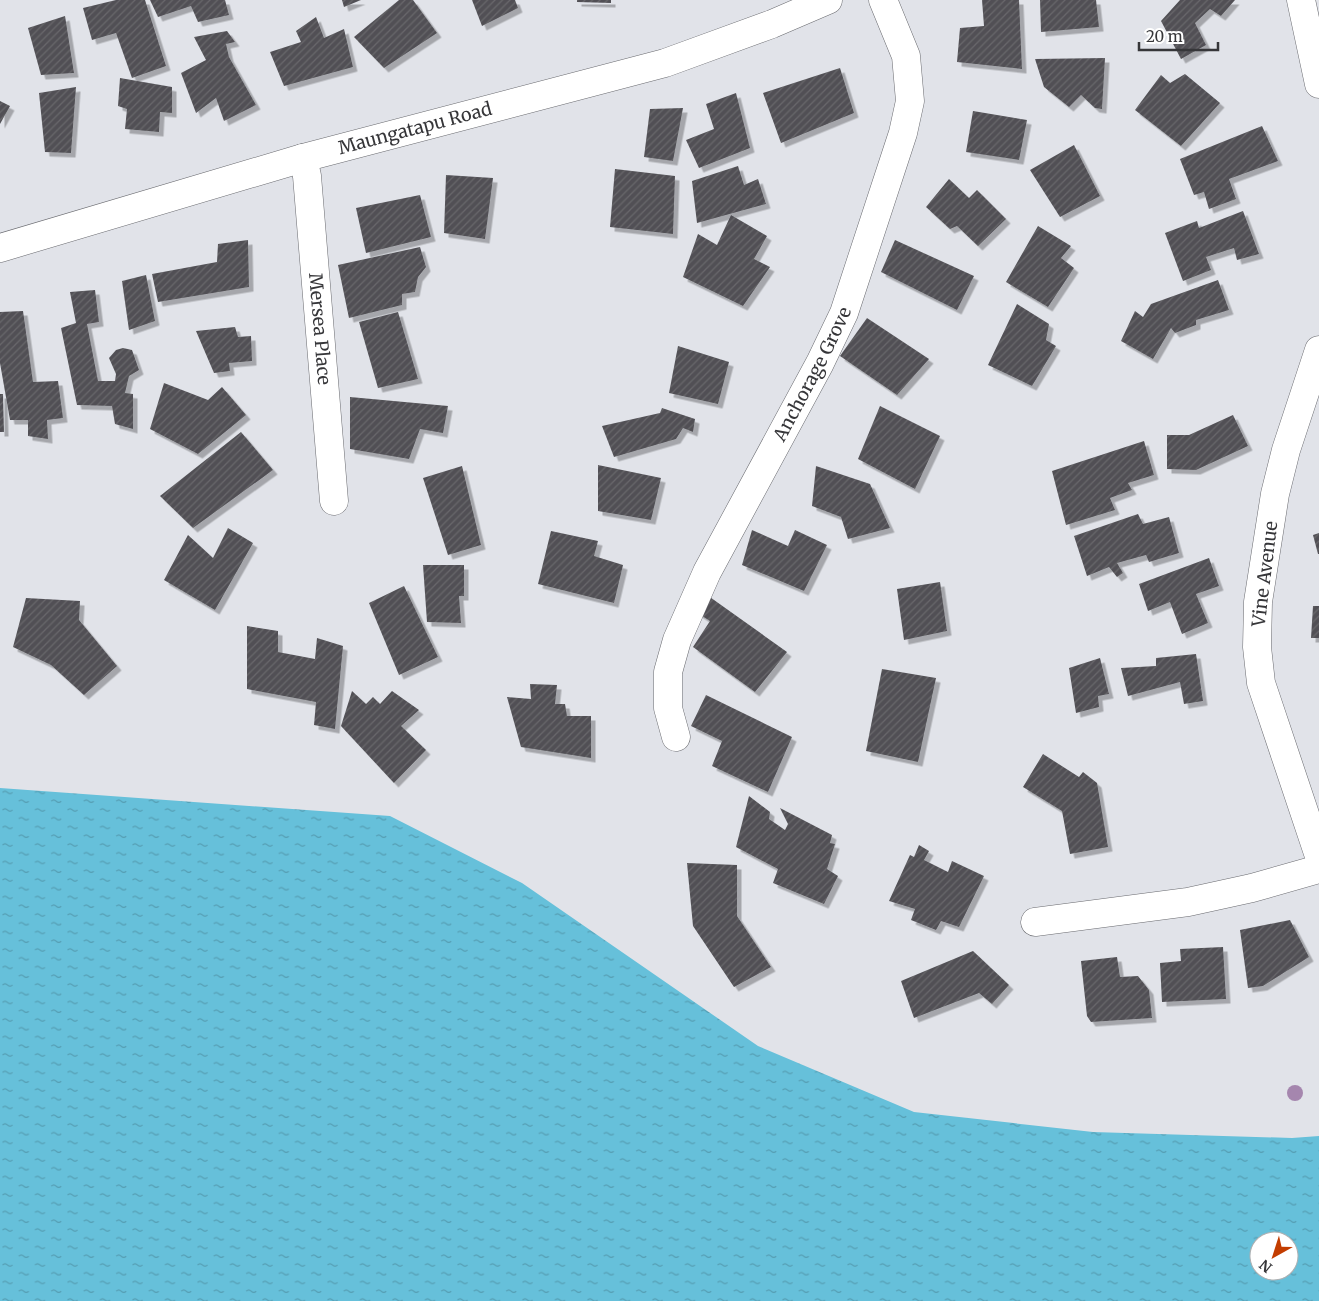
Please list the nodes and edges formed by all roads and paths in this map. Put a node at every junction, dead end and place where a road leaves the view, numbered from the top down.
1 (828, 0) edge
2 (884, 0) edge
3 (1300, 0) edge
4 (1319, 84) edge
5 (303, 158) junction
6 (0, 248) edge
7 (1319, 350) edge
8 (334, 501) dead end
9 (676, 737) dead end
10 (1319, 856) edge
11 (1319, 869) edge
12 (1035, 922) dead end

1 - 5 street, Maungatapu Road
2 - 9 street, Anchorage Grove
3 - 4 street
5 - 6 street, Maungatapu Road
5 - 8 street, Mersea Place
7 - 10 street, Vine Avenue
11 - 12 street

